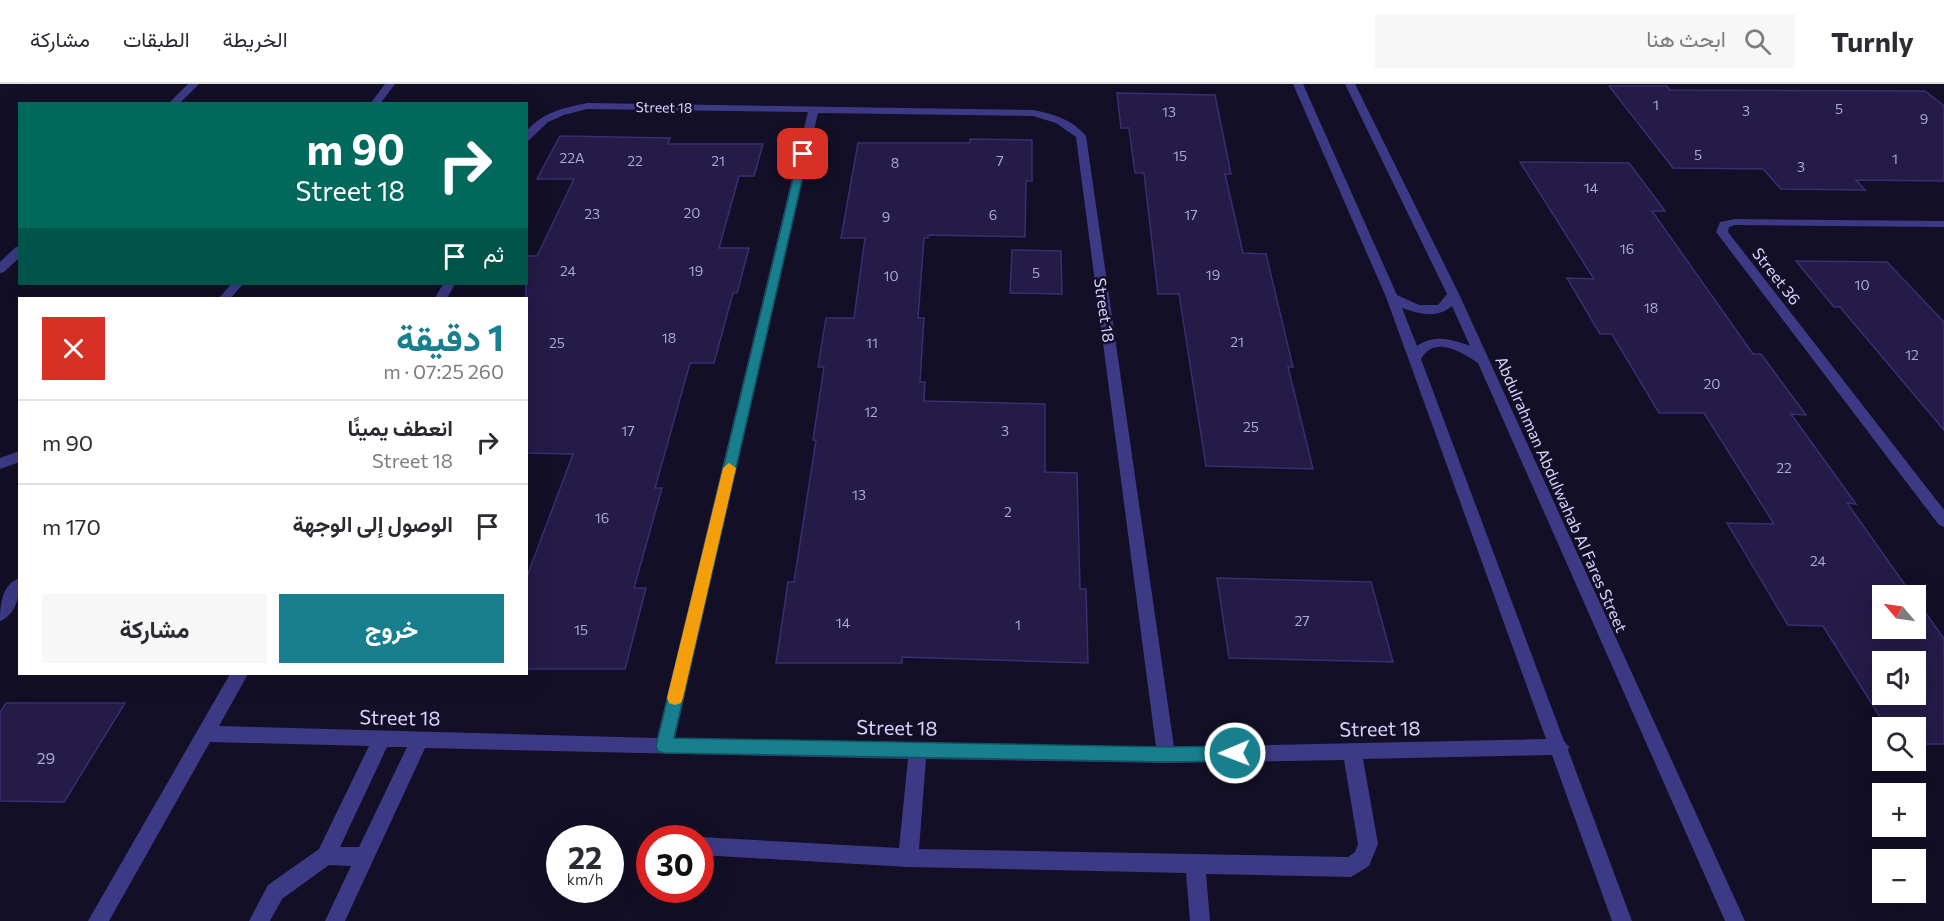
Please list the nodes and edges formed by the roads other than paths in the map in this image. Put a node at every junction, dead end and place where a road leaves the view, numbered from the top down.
1 (194, 84) edge
2 (390, 84) edge
3 (1298, 84) edge
4 (1350, 84) edge
5 (175, 102) edge
6 (376, 102) edge
7 (814, 108) junction
8 (528, 137) edge
9 (1944, 224) edge
10 (18, 252) edge
11 (0, 269) edge
12 (236, 285) edge
13 (1453, 294) junction
14 (226, 297) edge
15 (1392, 297) junction
16 (1415, 359) junction
17 (1483, 362) junction
18 (18, 457) edge
19 (0, 464) edge
20 (1944, 520) edge
21 (18, 587) edge
22 (0, 614) edge
23 (238, 675) edge
24 (207, 734) junction
25 (382, 739) junction
26 (420, 740) junction
27 (664, 746) junction
28 (1560, 747) junction
29 (918, 750) junction
30 (1352, 751) junction
31 (1166, 754) junction
32 (714, 847) edge
33 (326, 856) junction
34 (364, 857) junction
35 (908, 858) junction
36 (1195, 865) junction
37 (98, 921) edge
38 (259, 921) edge
39 (334, 921) edge
40 (1200, 921) edge
41 (1622, 921) edge
42 (1735, 921) edge

1 - 5 street
2 - 6 street
3 - 15 street
4 - 13 street, Abdulrahman Abdulwahab Al Fares Street
7 - 8 street, Street 18
7 - 27 street
7 - 31 street, Street 18
9 - 20 street, Street 36
10 - 11 street
12 - 14 street
13 - 15 street
13 - 17 street, Abdulrahman Abdulwahab Al Fares Street
15 - 16 street
16 - 17 street
16 - 28 street
17 - 42 street, Abdulrahman Abdulwahab Al Fares Street
18 - 19 street
21 - 22 street
23 - 24 street
24 - 25 street, Street 18
24 - 37 street
25 - 26 street, Street 18
25 - 33 street
26 - 27 street, Street 18
26 - 34 street
27 - 29 street, Street 18
28 - 30 street, Street 18
28 - 41 street
29 - 31 street, Street 18
29 - 35 street
30 - 31 street, Street 18
30 - 36 street
32 - 35 street
33 - 34 street
33 - 38 street
34 - 39 street
35 - 36 street
36 - 40 street

